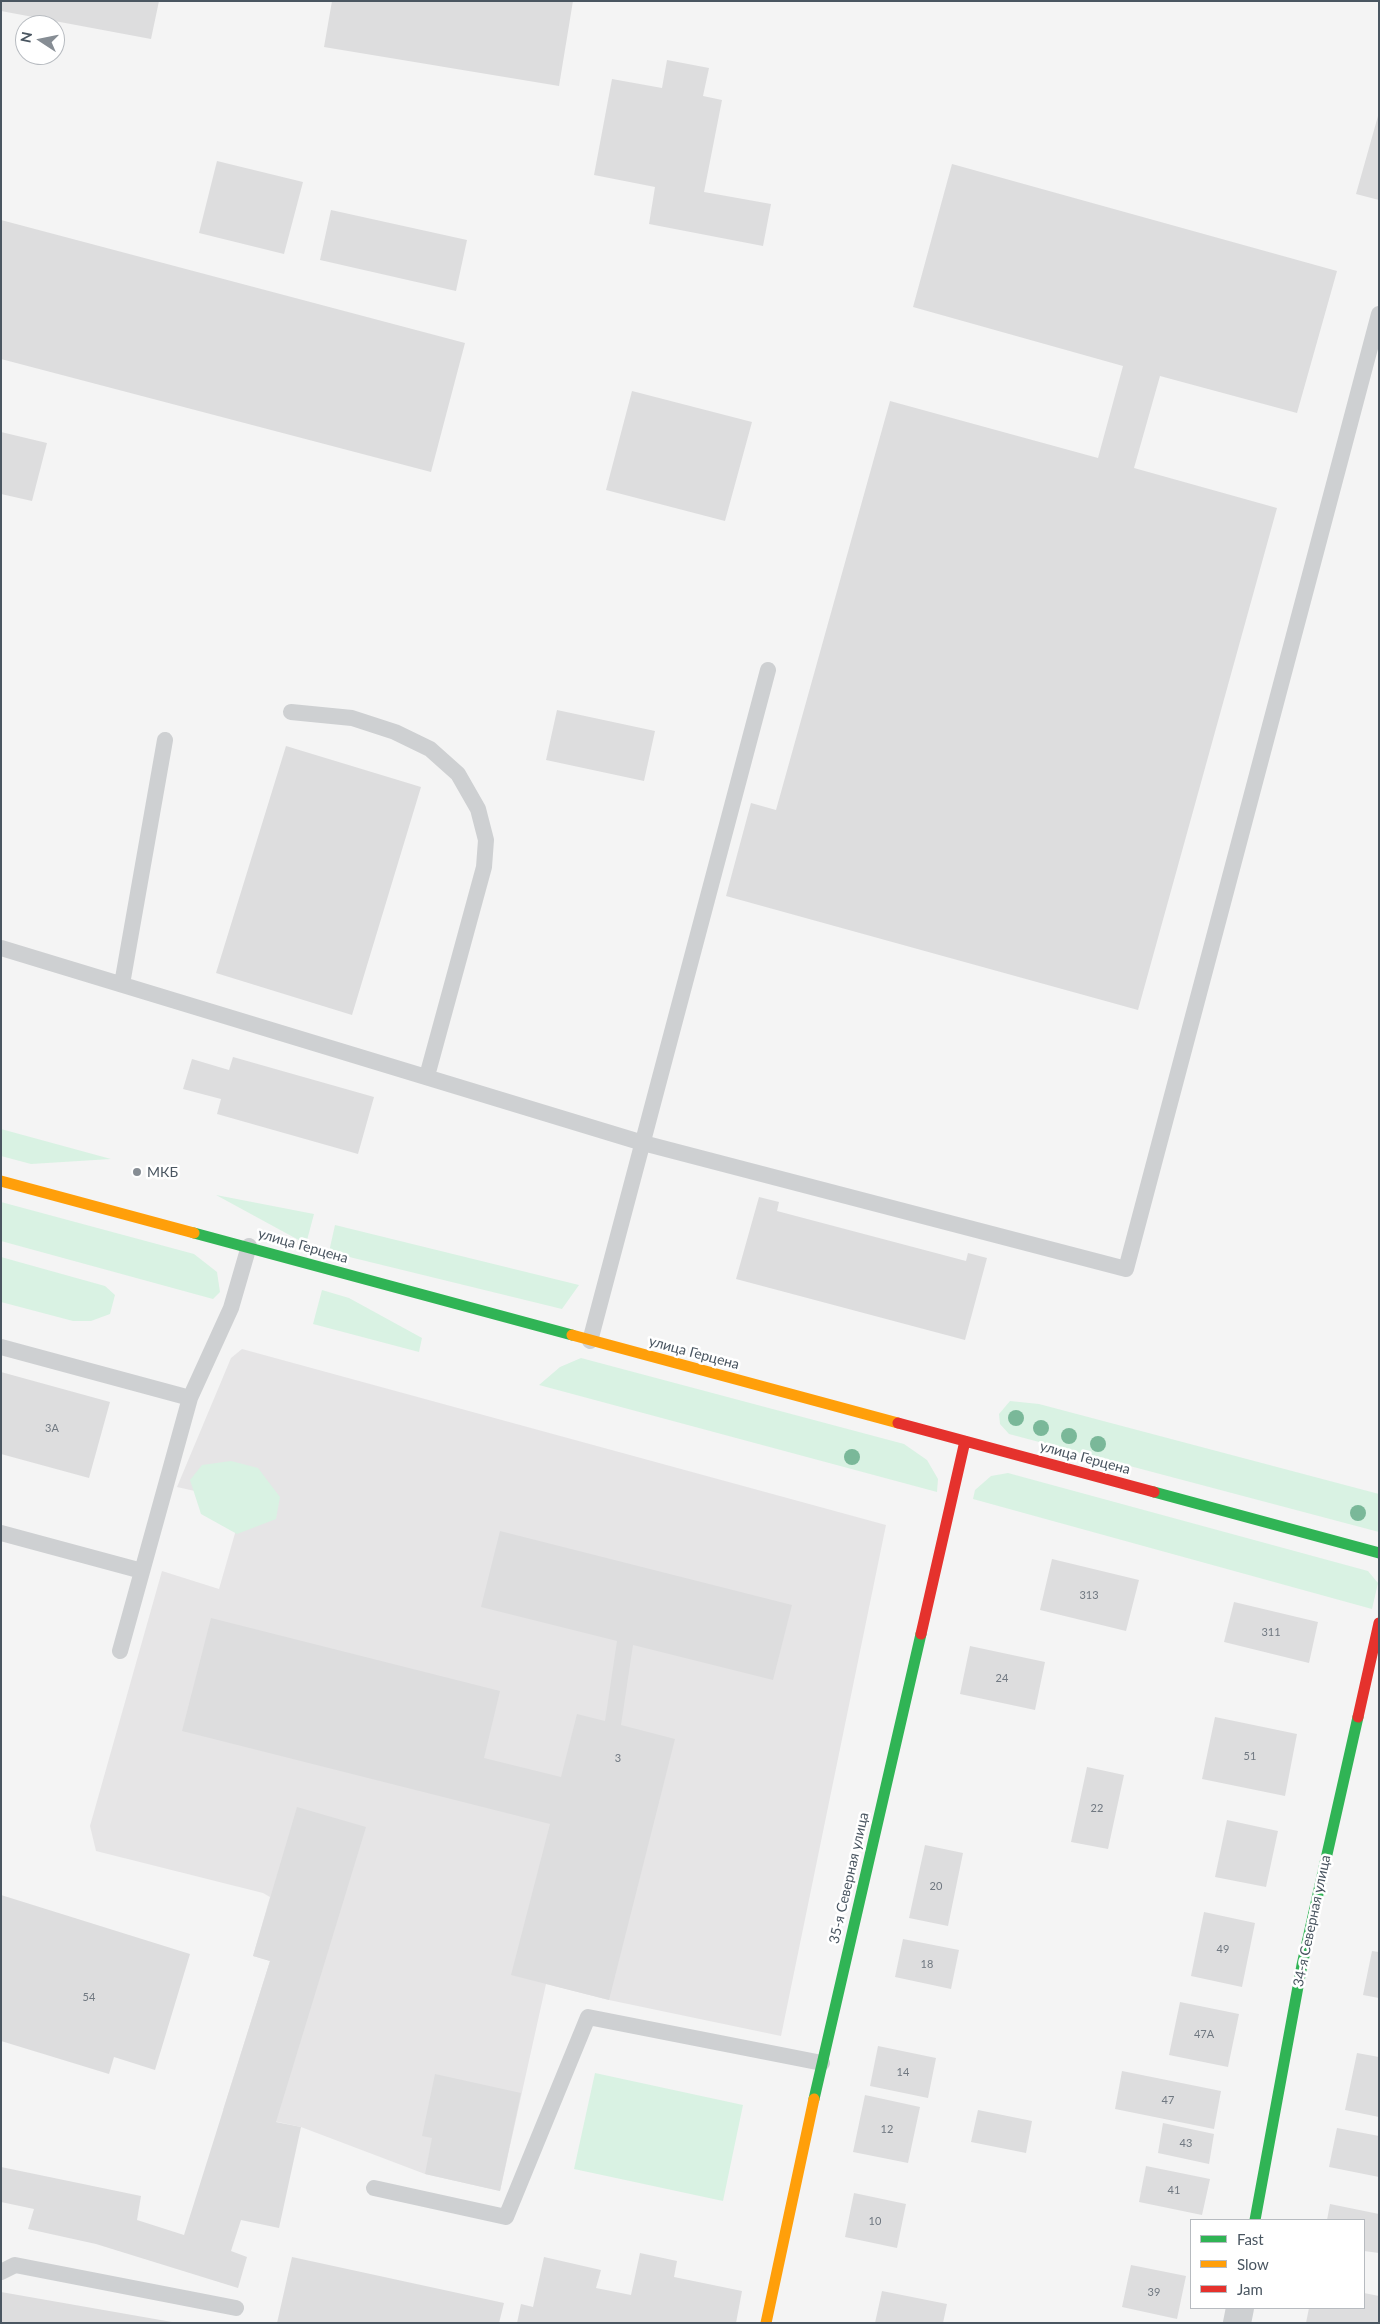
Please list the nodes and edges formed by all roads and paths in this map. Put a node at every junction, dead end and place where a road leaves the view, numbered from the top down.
1 (1379, 314) edge
2 (768, 670) dead end
3 (291, 712) dead end
4 (165, 740) dead end
5 (1, 948) edge
6 (122, 984) junction
7 (427, 1076) junction
8 (643, 1143) junction
9 (1, 1181) edge
10 (249, 1246) junction
11 (590, 1341) junction
12 (1, 1347) edge
13 (190, 1398) junction
14 (965, 1441) junction
15 (1, 1533) edge
16 (1379, 1553) edge
17 (142, 1571) junction
18 (1379, 1624) edge
19 (120, 1651) dead end
20 (822, 2063) junction
21 (374, 2188) dead end
22 (1256, 2219) edge
23 (1, 2272) edge
24 (236, 2308) dead end
25 (1240, 2309) edge
26 (766, 2323) edge
27 (1237, 2323) edge

1 - 8 lane
2 - 8 lane
3 - 7 lane
4 - 6 lane
5 - 6 lane
6 - 7 lane
7 - 8 lane
8 - 11 lane
9 - 10 street, улица Герцена
10 - 11 street, улица Герцена
10 - 13 lane
11 - 14 street, улица Герцена
12 - 13 lane
13 - 17 lane
14 - 16 street, улица Герцена
14 - 20 street, 35-я Северная улица
15 - 17 lane
17 - 19 lane
18 - 22 street, 34-я Северная улица
20 - 21 lane
20 - 26 street, 35-я Северная улица
23 - 24 lane
25 - 27 street

